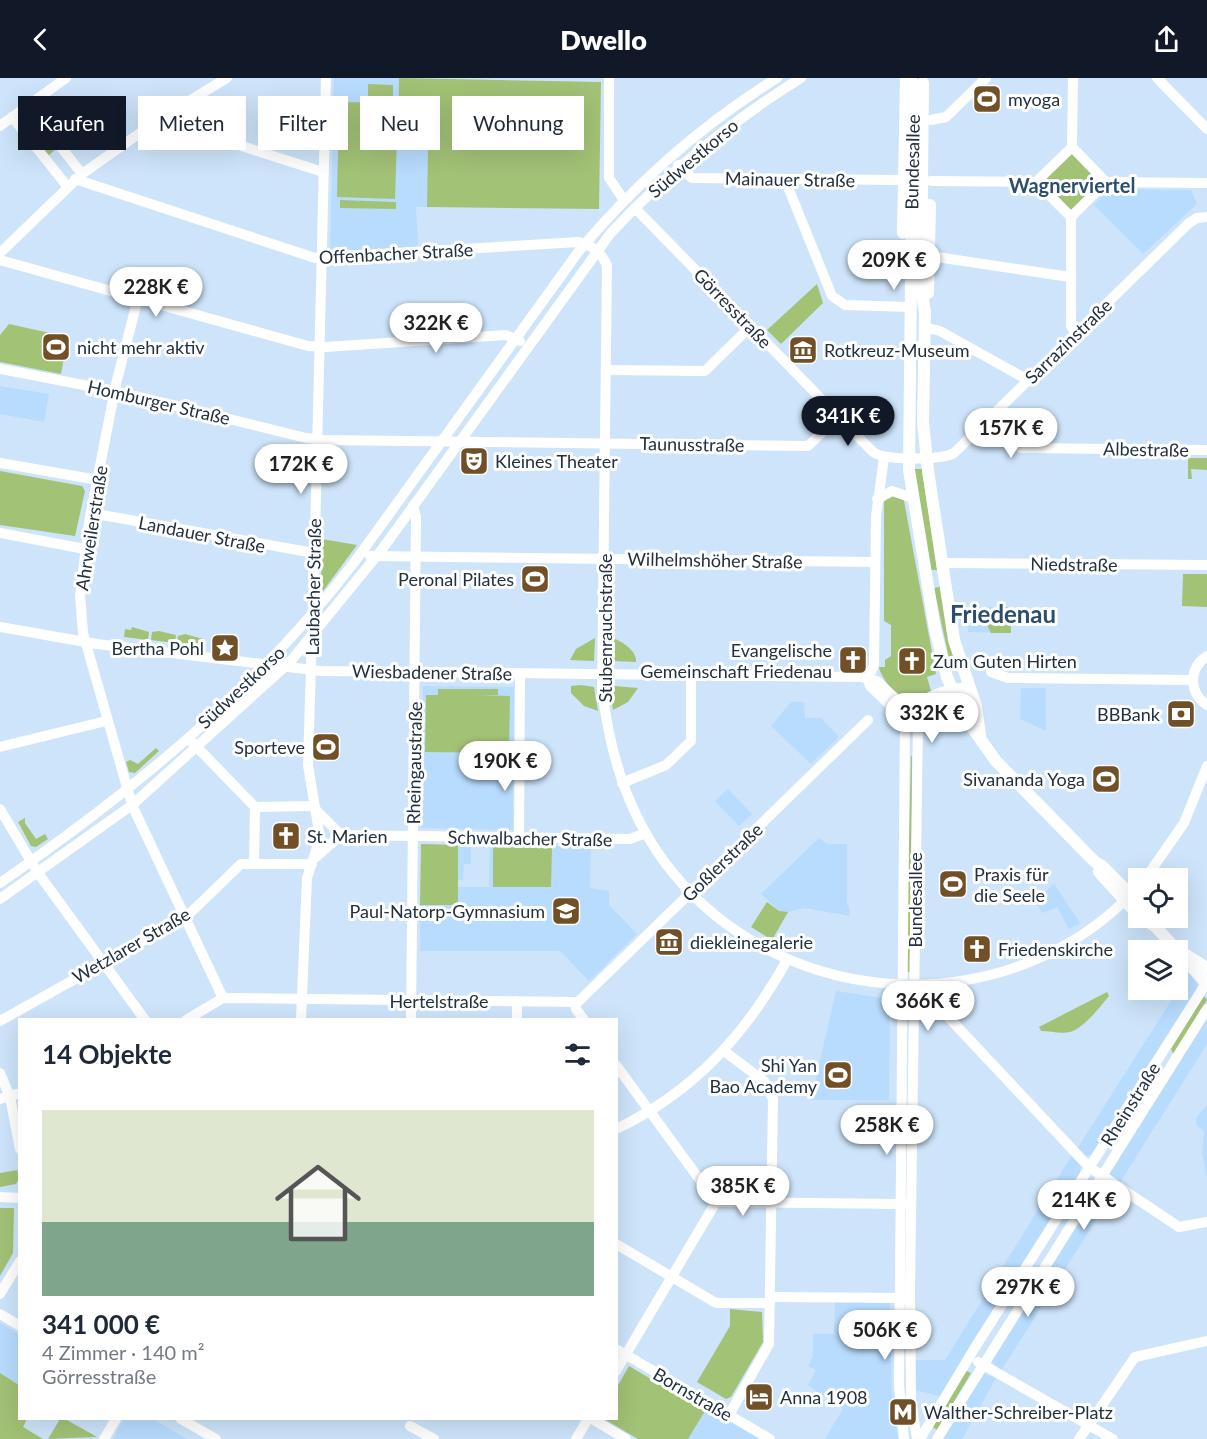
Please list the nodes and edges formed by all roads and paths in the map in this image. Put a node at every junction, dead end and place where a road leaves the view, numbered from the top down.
1 (66, 78) edge
2 (227, 78) edge
3 (326, 78) edge
4 (609, 78) edge
5 (777, 78) edge
6 (801, 78) edge
7 (986, 78) edge
8 (1073, 78) edge
9 (1157, 78) edge
10 (918, 81) edge
11 (757, 83) edge
12 (41, 96) edge
13 (197, 96) edge
14 (768, 99) junction
15 (18, 112) edge
16 (12, 117) junction
17 (931, 120) junction
18 (0, 126) edge
19 (1207, 129) edge
20 (138, 135) edge
21 (246, 147) edge
22 (1072, 147) junction
23 (56, 150) edge
24 (672, 158) junction
25 (681, 168) junction
26 (323, 172) junction
27 (788, 179) junction
28 (75, 180) junction
29 (903, 180) junction
30 (931, 181) junction
31 (1036, 182) junction
32 (1107, 182) junction
33 (1207, 183) edge
34 (624, 200) junction
35 (635, 208) junction
36 (1071, 217) junction
37 (1207, 217) edge
38 (586, 243) junction
39 (597, 251) junction
40 (0, 253) edge
41 (930, 256) junction
42 (322, 259) junction
43 (0, 260) edge
44 (910, 275) junction
45 (1071, 277) junction
46 (138, 298) junction
47 (909, 307) junction
48 (925, 312) junction
49 (751, 326) junction
50 (924, 327) junction
51 (1076, 334) junction
52 (517, 338) junction
53 (528, 346) junction
54 (319, 347) junction
55 (0, 369) edge
56 (606, 370) junction
57 (1028, 380) junction
58 (115, 391) junction
59 (839, 416) junction
60 (990, 418) junction
61 (924, 428) junction
62 (908, 429) junction
63 (317, 439) junction
64 (442, 441) junction
65 (459, 441) junction
66 (605, 443) junction
67 (1207, 450) edge
68 (926, 457) junction
69 (884, 458) junction
70 (908, 458) junction
71 (0, 463) edge
72 (98, 480) junction
73 (913, 498) junction
74 (877, 499) junction
75 (413, 506) junction
76 (91, 513) junction
77 (0, 534) edge
78 (85, 549) junction
79 (314, 553) junction
80 (361, 553) junction
81 (375, 557) junction
82 (416, 558) junction
83 (604, 559) junction
84 (875, 562) junction
85 (941, 563) junction
86 (1207, 565) edge
87 (313, 615) junction
88 (0, 627) edge
89 (312, 636) junction
90 (84, 642) junction
91 (1207, 656) edge
92 (266, 665) junction
93 (283, 667) junction
94 (312, 670) junction
95 (415, 672) junction
96 (991, 672) dead end
97 (520, 673) junction
98 (603, 674) junction
99 (691, 675) junction
100 (868, 680) junction
101 (1192, 680) junction
102 (968, 687) junction
103 (951, 688) junction
104 (957, 701) junction
105 (1207, 705) edge
106 (910, 709) junction
107 (868, 720) dead end
108 (905, 720) junction
109 (918, 720) junction
110 (106, 721) junction
111 (980, 736) junction
112 (187, 738) junction
113 (0, 747) edge
114 (197, 747) junction
115 (1207, 766) edge
116 (622, 783) junction
117 (128, 791) junction
118 (132, 805) junction
119 (255, 807) junction
120 (0, 808) edge
121 (315, 808) junction
122 (646, 833) junction
123 (341, 836) junction
124 (413, 836) junction
125 (519, 837) junction
126 (313, 861) junction
127 (30, 862) junction
128 (254, 864) junction
129 (1153, 868) edge
130 (38, 873) junction
131 (0, 883) edge
132 (1128, 886) edge
133 (691, 893) junction
134 (1128, 898) edge
135 (0, 899) edge
136 (186, 918) junction
137 (1160, 928) edge
138 (1170, 940) edge
139 (1188, 954) edge
140 (787, 960) junction
141 (102, 962) junction
142 (1188, 963) edge
143 (1207, 968) edge
144 (1207, 983) edge
145 (944, 985) junction
146 (903, 986) junction
147 (915, 986) junction
148 (223, 998) junction
149 (302, 1000) junction
150 (411, 1001) junction
151 (517, 1001) junction
152 (575, 1002) junction
153 (1207, 1009) edge
154 (144, 1018) edge
155 (189, 1018) edge
156 (301, 1018) edge
157 (411, 1018) edge
158 (517, 1018) edge
159 (583, 1018) edge
160 (0, 1021) edge
161 (724, 1051) junction
162 (618, 1068) edge
163 (0, 1073) edge
164 (10, 1096) edge
165 (650, 1112) junction
166 (618, 1128) edge
167 (18, 1138) edge
168 (1089, 1167) junction
169 (1101, 1177) junction
170 (0, 1197) edge
171 (18, 1198) edge
172 (716, 1202) junction
173 (772, 1202) junction
174 (906, 1204) junction
175 (1207, 1221) edge
176 (618, 1245) edge
177 (18, 1264) edge
178 (672, 1277) junction
179 (0, 1294) edge
180 (906, 1298) junction
181 (770, 1300) junction
182 (0, 1314) edge
183 (18, 1325) edge
184 (1207, 1341) edge
185 (621, 1352) edge
186 (969, 1357) junction
187 (982, 1365) junction
188 (728, 1415) junction
189 (115, 1420) edge
190 (184, 1420) edge
191 (589, 1420) edge
192 (592, 1420) edge
193 (409, 1421) edge
194 (1088, 1425) junction
195 (104, 1439) edge
196 (216, 1439) edge
197 (407, 1439) edge
198 (434, 1439) edge
199 (576, 1439) edge
200 (626, 1439) edge
201 (770, 1439) edge
202 (904, 1439) edge
203 (918, 1439) edge
204 (938, 1439) edge
205 (1079, 1439) edge
206 (1113, 1439) edge

1 - 12 street
2 - 13 street
3 - 26 street, Laubacher Straße
4 - 34 street
5 - 11 street, Südwestkorso
6 - 14 street, Südwestkorso
7 - 17 street
8 - 22 street
9 - 19 street
10 - 17 main road
10 - 29 main road
10 - 44 main road, Bundesallee
10 - 48 main road, Bundesallee
11 - 14 street
11 - 24 street, Südwestkorso
14 - 25 street, Südwestkorso
15 - 16 street
16 - 18 street
16 - 28 street
17 - 30 main road
20 - 28 street
21 - 26 street
22 - 31 street
22 - 32 street
23 - 28 street
24 - 25 street
24 - 34 street, Südwestkorso
25 - 27 street, Mainauer Straße
25 - 35 street, Südwestkorso
26 - 42 street, Laubacher Straße
27 - 29 street, Mainauer Straße
27 - 47 street
28 - 40 street
28 - 42 street, Offenbacher Straße
29 - 44 main road
30 - 31 street
30 - 41 main road
31 - 36 street
32 - 33 street
32 - 36 street
34 - 38 street, Südwestkorso
35 - 39 street, Südwestkorso
35 - 49 street, Görresstraße
36 - 45 street
37 - 51 street, Sarrazinstraße
38 - 39 street
38 - 42 street, Offenbacher Straße
38 - 52 street, Südwestkorso
39 - 53 street, Südwestkorso
39 - 56 street, Stubenrauchstraße
41 - 45 street
41 - 48 main road
42 - 54 street, Laubacher Straße
43 - 46 street
44 - 47 main road, Bundesallee
45 - 51 street
46 - 54 street
46 - 58 street, Ahrweilerstraße
47 - 62 main road, Bundesallee
48 - 50 main road, Bundesallee
49 - 56 street
49 - 59 street, Görresstraße
50 - 57 street
50 - 61 main road, Bundesallee
51 - 57 street, Sarrazinstraße
52 - 53 street
52 - 54 street
52 - 64 street, Südwestkorso
53 - 65 street, Südwestkorso
54 - 63 street, Laubacher Straße
55 - 58 street, Homburger Straße
56 - 66 street, Stubenrauchstraße
57 - 60 street, Sarrazinstraße
58 - 63 street, Homburger Straße
58 - 72 street, Ahrweilerstraße
59 - 66 street, Taunusstraße
59 - 69 street, Görresstraße
60 - 67 street, Albestraße
60 - 68 street, Sarrazinstraße
61 - 62 main road
61 - 68 main road, Bundesallee
62 - 70 main road, Bundesallee
63 - 64 street, Taunusstraße
63 - 79 street, Laubacher Straße
64 - 65 street, Taunusstraße
64 - 80 street, Südwestkorso
65 - 66 street, Taunusstraße
65 - 75 street, Südwestkorso
66 - 83 street, Stubenrauchstraße
68 - 70 street, Sarrazinstraße
68 - 85 main road, Bundesallee
69 - 70 street, Sarrazinstraße
69 - 74 street
70 - 73 main road, Bundesallee
71 - 72 street
72 - 76 street, Ahrweilerstraße
73 - 74 street
73 - 103 main road, Bundesallee
74 - 84 street
75 - 81 street, Südwestkorso
75 - 82 street, Rheingaustraße
76 - 78 street, Ahrweilerstraße
76 - 79 street, Landauer Straße
77 - 78 street
78 - 90 street, Ahrweilerstraße
79 - 87 street, Laubacher Straße
80 - 81 street
80 - 87 street, Südwestkorso
81 - 82 street, Wilhelmshöher Straße
81 - 89 street, Südwestkorso
82 - 83 street, Wilhelmshöher Straße
82 - 95 street, Rheingaustraße
83 - 84 street, Wilhelmshöher Straße
83 - 98 street, Stubenrauchstraße
84 - 100 street
85 - 86 street, Niedstraße
85 - 102 main road, Bundesallee
87 - 89 street, Laubacher Straße
87 - 92 street, Südwestkorso
88 - 90 street, Wiesbadener Straße
89 - 93 street, Südwestkorso
89 - 94 street, Laubacher Straße
90 - 92 street, Wiesbadener Straße
90 - 110 street, Ahrweilerstraße
91 - 101 street
92 - 93 street, Wiesbadener Straße
92 - 112 street, Südwestkorso
93 - 94 street, Wiesbadener Straße
93 - 114 street, Südwestkorso
94 - 95 street, Wiesbadener Straße
94 - 121 street, Laubacher Straße
95 - 97 street, Wiesbadener Straße
95 - 124 street, Rheingaustraße
96 - 101 street
97 - 98 street, Wiesbadener Straße
97 - 125 street
98 - 99 street, Wiesbadener Straße
98 - 116 street, Stubenrauchstraße
99 - 100 street, Wiesbadener Straße
99 - 116 street
100 - 106 street
100 - 108 street
101 - 105 street
102 - 103 street
102 - 104 street
102 - 111 main road, Bundesallee
103 - 104 main road, Bundesallee
103 - 106 street
104 - 109 street
104 - 111 main road, Bundesallee
106 - 108 street
106 - 109 street
107 - 133 street, Goßlerstraße
108 - 109 street
108 - 146 street, Bundesallee
109 - 147 street, Bundesallee
110 - 113 street
110 - 117 street, Ahrweilerstraße
111 - 132 main road, Bundesallee
112 - 114 street, Südwestkorso
112 - 117 street, Südwestkorso
114 - 118 street, Südwestkorso
114 - 119 street
115 - 129 street, Stubenrauchstraße
116 - 122 street, Stubenrauchstraße
117 - 118 street
117 - 127 street, Südwestkorso
118 - 130 street, Südwestkorso
118 - 136 street
119 - 121 street
119 - 128 street
120 - 127 street
121 - 123 street
121 - 126 street, Laubacher Straße
122 - 125 street, Schwalbacher Straße
122 - 133 street, Stubenrauchstraße
123 - 124 street, Schwalbacher Straße
123 - 126 street
124 - 125 street, Schwalbacher Straße
124 - 150 street, Rheingaustraße
126 - 128 street
126 - 149 street, Laubacher Straße
127 - 130 street
127 - 131 street, Südwestkorso
128 - 136 street, Wetzlarer Straße
130 - 135 street, Südwestkorso
130 - 141 street
133 - 140 street, Stubenrauchstraße
133 - 152 street, Goßlerstraße
134 - 145 street, Stubenrauchstraße
136 - 141 street, Wetzlarer Straße
136 - 148 street
137 - 138 main road
139 - 143 main road
140 - 146 street, Stubenrauchstraße
140 - 161 street
141 - 154 street
141 - 160 street, Wetzlarer Straße
142 - 144 main road
144 - 168 street, Rheinstraße
145 - 147 street, Stubenrauchstraße
145 - 168 street
146 - 147 street, Stubenrauchstraße
146 - 174 street, Bundesallee
147 - 174 street, Bundesallee
148 - 149 street, Hertelstraße
148 - 155 street
149 - 150 street, Hertelstraße
149 - 156 street, Laubacher Straße
150 - 151 street, Hertelstraße
150 - 157 street, Rheingaustraße
151 - 152 street, Hertelstraße
151 - 158 street
152 - 159 street
153 - 169 street, Rheinstraße
161 - 165 street
161 - 173 street
162 - 165 street
163 - 164 street
164 - 167 street
165 - 166 street
165 - 172 street
168 - 169 street
168 - 186 street, Rheinstraße
169 - 175 street
169 - 187 street, Rheinstraße
170 - 171 street
172 - 173 street
172 - 178 street
173 - 174 street
173 - 181 street
174 - 180 street, Bundesallee
176 - 178 street
177 - 179 street
178 - 181 street
178 - 185 street
180 - 181 street
180 - 202 street, Bundesallee
180 - 203 street, Bundesallee
181 - 188 street
182 - 183 street
184 - 194 street
185 - 188 street, Bornstraße
186 - 187 street
186 - 203 street, Rheinstraße
187 - 194 street
187 - 204 street, Rheinstraße
188 - 201 street, Bornstraße
189 - 195 street
190 - 196 street
191 - 199 street
192 - 200 street
193 - 197 street
193 - 198 street
194 - 205 street
194 - 206 street

